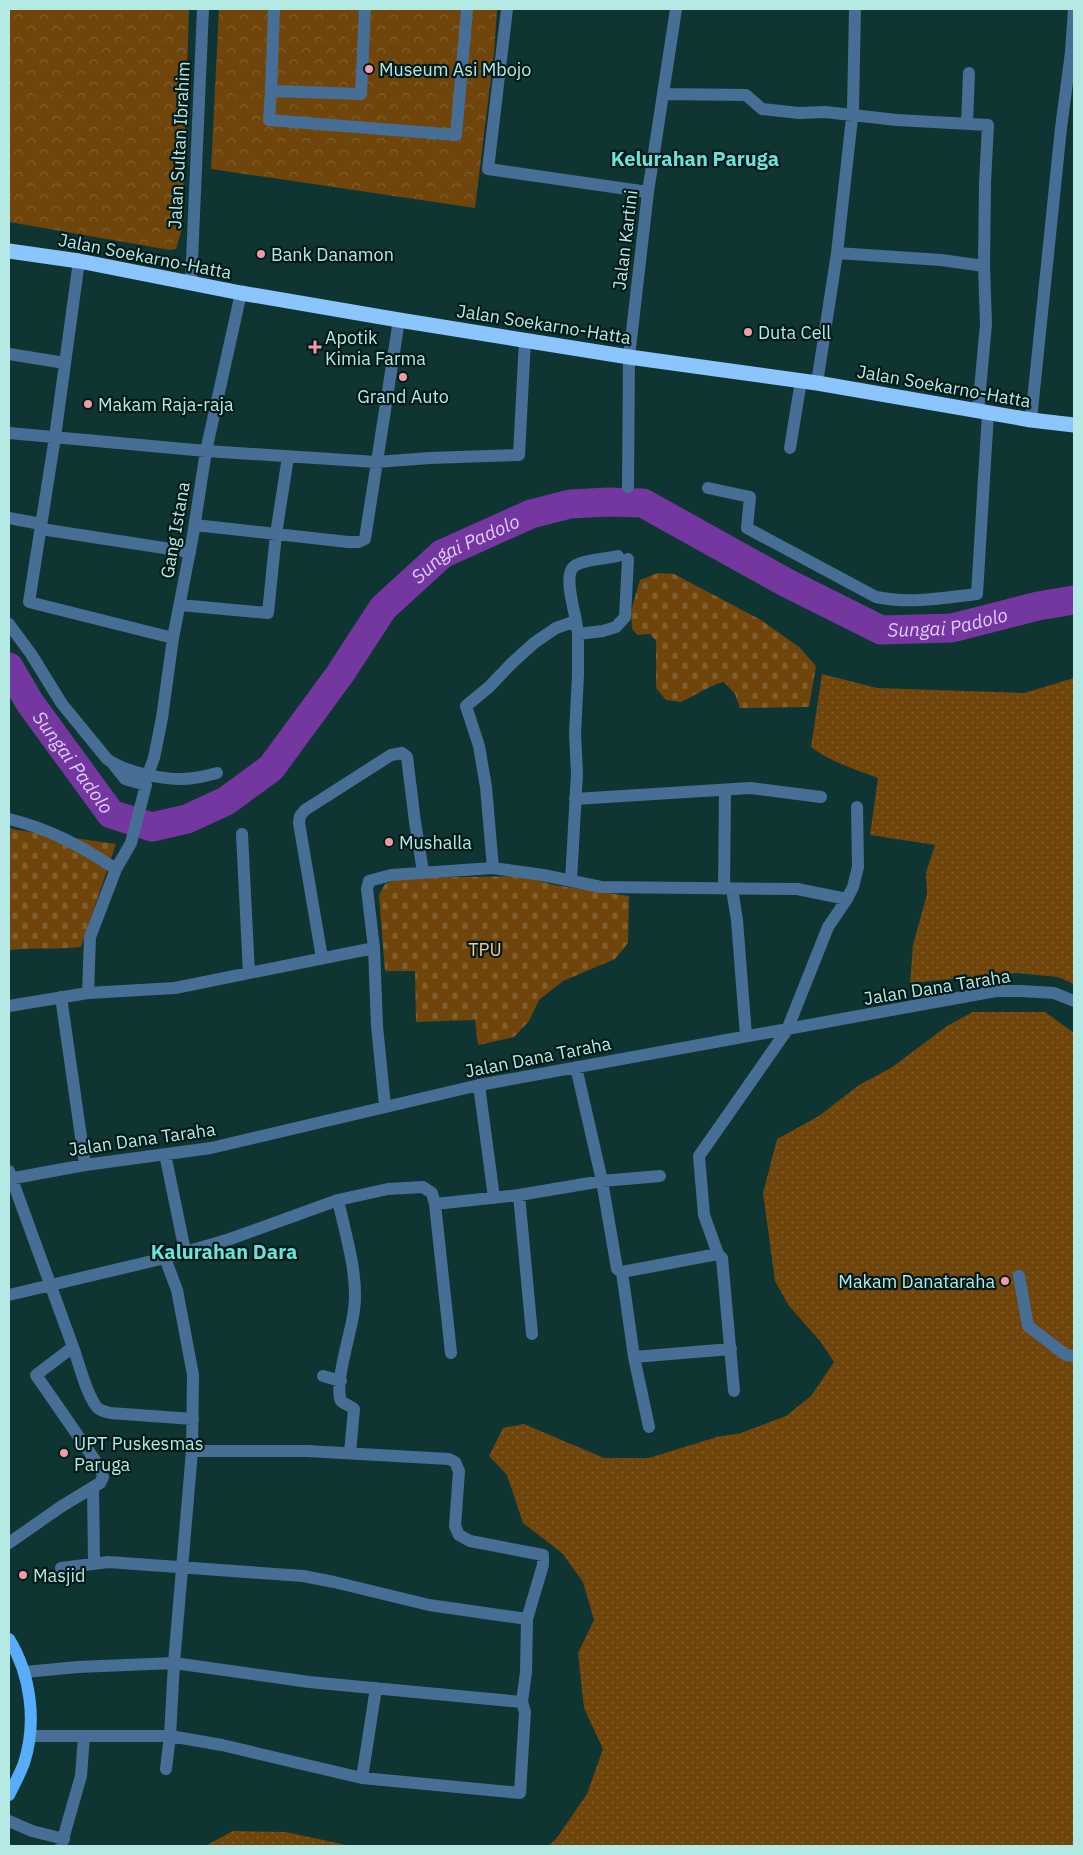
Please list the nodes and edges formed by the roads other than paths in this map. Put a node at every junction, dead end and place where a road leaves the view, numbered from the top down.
1 (203, 9) edge
2 (274, 9) edge
3 (365, 9) edge
4 (466, 9) edge
5 (507, 9) edge
6 (676, 9) edge
7 (855, 9) edge
8 (1074, 9) edge
9 (969, 73) dead end
10 (271, 91) junction
11 (663, 94) junction
12 (852, 114) junction
13 (967, 124) junction
14 (648, 192) junction
15 (9, 251) edge
16 (837, 253) junction
17 (79, 261) junction
18 (984, 266) junction
19 (191, 283) junction
20 (241, 293) junction
21 (399, 320) junction
22 (525, 340) junction
23 (9, 354) edge
24 (629, 357) junction
25 (65, 363) junction
26 (801, 381) junction
27 (818, 383) junction
28 (983, 412) junction
29 (1031, 420) junction
30 (1074, 425) edge
31 (9, 433) edge
32 (55, 437) junction
33 (790, 448) dead end
34 (206, 451) junction
35 (288, 457) junction
36 (376, 462) junction
37 (628, 487) dead end
38 (708, 488) dead end
39 (9, 518) edge
40 (195, 525) junction
41 (41, 526) junction
42 (276, 534) junction
43 (190, 552) junction
44 (180, 604) junction
45 (9, 624) edge
46 (577, 627) junction
47 (173, 638) junction
48 (113, 764) junction
49 (217, 773) dead end
50 (148, 774) junction
51 (725, 790) junction
52 (820, 797) dead end
53 (574, 799) junction
54 (858, 808) dead end
55 (9, 819) edge
56 (242, 834) dead end
57 (493, 868) junction
58 (116, 869) junction
59 (423, 872) junction
60 (570, 880) junction
61 (728, 889) junction
62 (848, 899) junction
63 (374, 948) junction
64 (322, 958) junction
65 (249, 973) junction
66 (88, 993) junction
67 (61, 997) junction
68 (1074, 1001) edge
69 (9, 1006) edge
70 (786, 1030) junction
71 (746, 1036) junction
72 (576, 1067) junction
73 (479, 1085) junction
74 (385, 1106) junction
75 (165, 1154) junction
76 (86, 1165) junction
77 (10, 1176) edge
78 (660, 1176) dead end
79 (602, 1181) junction
80 (519, 1195) junction
81 (494, 1198) junction
82 (338, 1200) junction
83 (436, 1204) junction
84 (185, 1251) junction
85 (718, 1254) junction
86 (165, 1258) junction
87 (622, 1272) junction
88 (1019, 1276) dead end
89 (51, 1285) junction
90 (9, 1295) edge
91 (532, 1334) dead end
92 (73, 1347) junction
93 (731, 1349) junction
94 (451, 1353) dead end
95 (1074, 1356) edge
96 (634, 1357) junction
97 (323, 1376) dead end
98 (340, 1381) junction
99 (734, 1391) dead end
100 (193, 1419) junction
101 (649, 1427) dead end
102 (192, 1452) junction
103 (350, 1453) junction
104 (94, 1487) junction
105 (9, 1543) edge
106 (94, 1564) junction
107 (183, 1567) junction
108 (61, 1568) dead end
109 (527, 1619) junction
110 (9, 1639) edge
111 (174, 1663) junction
112 (25, 1672) junction
113 (376, 1688) junction
114 (522, 1702) junction
115 (30, 1736) junction
116 (84, 1736) junction
117 (170, 1736) junction
118 (166, 1769) dead end
119 (362, 1778) junction
120 (9, 1795) edge
121 (9, 1821) edge
122 (63, 1843) edge

1 - 19 street, Jalan Sultan Ibrahim
2 - 10 street
3 - 10 street
4 - 10 street
5 - 14 street
6 - 11 street, Jalan Kartini
7 - 12 street
8 - 29 street
9 - 13 street
11 - 12 street
11 - 14 street, Jalan Kartini
12 - 13 street
12 - 16 street
13 - 18 street
14 - 24 street, Jalan Kartini
15 - 17 highway, Jalan Soekarno-Hatta
16 - 18 street
16 - 27 street
17 - 19 highway, Jalan Soekarno-Hatta
17 - 25 street
18 - 28 street
19 - 20 highway, Jalan Soekarno-Hatta
20 - 21 highway, Jalan Soekarno-Hatta
20 - 34 street, Gang Istana
21 - 22 highway, Jalan Soekarno-Hatta
21 - 36 street
22 - 24 highway, Jalan Soekarno-Hatta
22 - 36 street
23 - 25 street
24 - 26 highway, Jalan Soekarno-Hatta
24 - 37 street, Jalan Kartini
25 - 32 street
26 - 27 highway, Jalan Soekarno-Hatta
26 - 33 street
27 - 28 highway, Jalan Soekarno-Hatta
28 - 29 highway, Jalan Soekarno-Hatta
28 - 38 street
29 - 30 highway, Jalan Soekarno-Hatta
31 - 32 street
32 - 34 street
32 - 41 street
34 - 35 street
34 - 40 street, Gang Istana
35 - 36 street
35 - 42 street
36 - 42 street
39 - 41 street
40 - 42 street
40 - 43 street, Gang Istana
41 - 43 street
41 - 47 street
42 - 44 street
43 - 44 street, Gang Istana
44 - 47 street, Gang Istana
45 - 48 street
46 - 46 street
46 - 53 street
46 - 57 street
47 - 50 street, Gang Istana
48 - 50 street
48 - 58 street
49 - 50 street
51 - 52 street
51 - 53 street
51 - 61 street
53 - 60 street
54 - 62 street
55 - 58 street
56 - 65 street
57 - 59 street
57 - 60 street
58 - 66 street
59 - 63 street
59 - 64 street
60 - 61 street
61 - 62 street
61 - 71 street
62 - 70 street
63 - 64 street
63 - 74 street
64 - 65 street
65 - 66 street
66 - 67 street
67 - 69 street
67 - 76 street
68 - 70 street, Jalan Dana Taraha
70 - 71 street, Jalan Dana Taraha
70 - 85 street
71 - 72 street, Jalan Dana Taraha
72 - 73 street, Jalan Dana Taraha
72 - 79 street
73 - 74 street, Jalan Dana Taraha
73 - 81 street
74 - 75 street, Jalan Dana Taraha
75 - 76 street, Jalan Dana Taraha
75 - 84 street
76 - 77 street, Jalan Dana Taraha
77 - 89 street
78 - 79 street
79 - 80 street
79 - 87 street
80 - 81 street
80 - 91 street
81 - 83 street
82 - 83 street
82 - 84 street
82 - 98 street
83 - 94 street
84 - 86 street
85 - 87 street
85 - 93 street
86 - 89 street
86 - 100 street
87 - 96 street
88 - 95 street
89 - 90 street
89 - 92 street
92 - 100 street
92 - 104 street
93 - 96 street
93 - 99 street
96 - 101 street
97 - 98 street
98 - 103 street
100 - 102 street
102 - 103 street
102 - 107 street
103 - 109 street
104 - 105 street
104 - 106 street
106 - 107 street
106 - 108 street
107 - 109 street
107 - 111 street
109 - 114 street
110 - 112 main road
111 - 112 street
111 - 113 street
111 - 117 street
112 - 115 main road
113 - 114 street
113 - 119 street
114 - 119 street
115 - 116 street
115 - 120 main road
116 - 117 street
116 - 122 street
117 - 118 street
117 - 119 street
121 - 122 street

